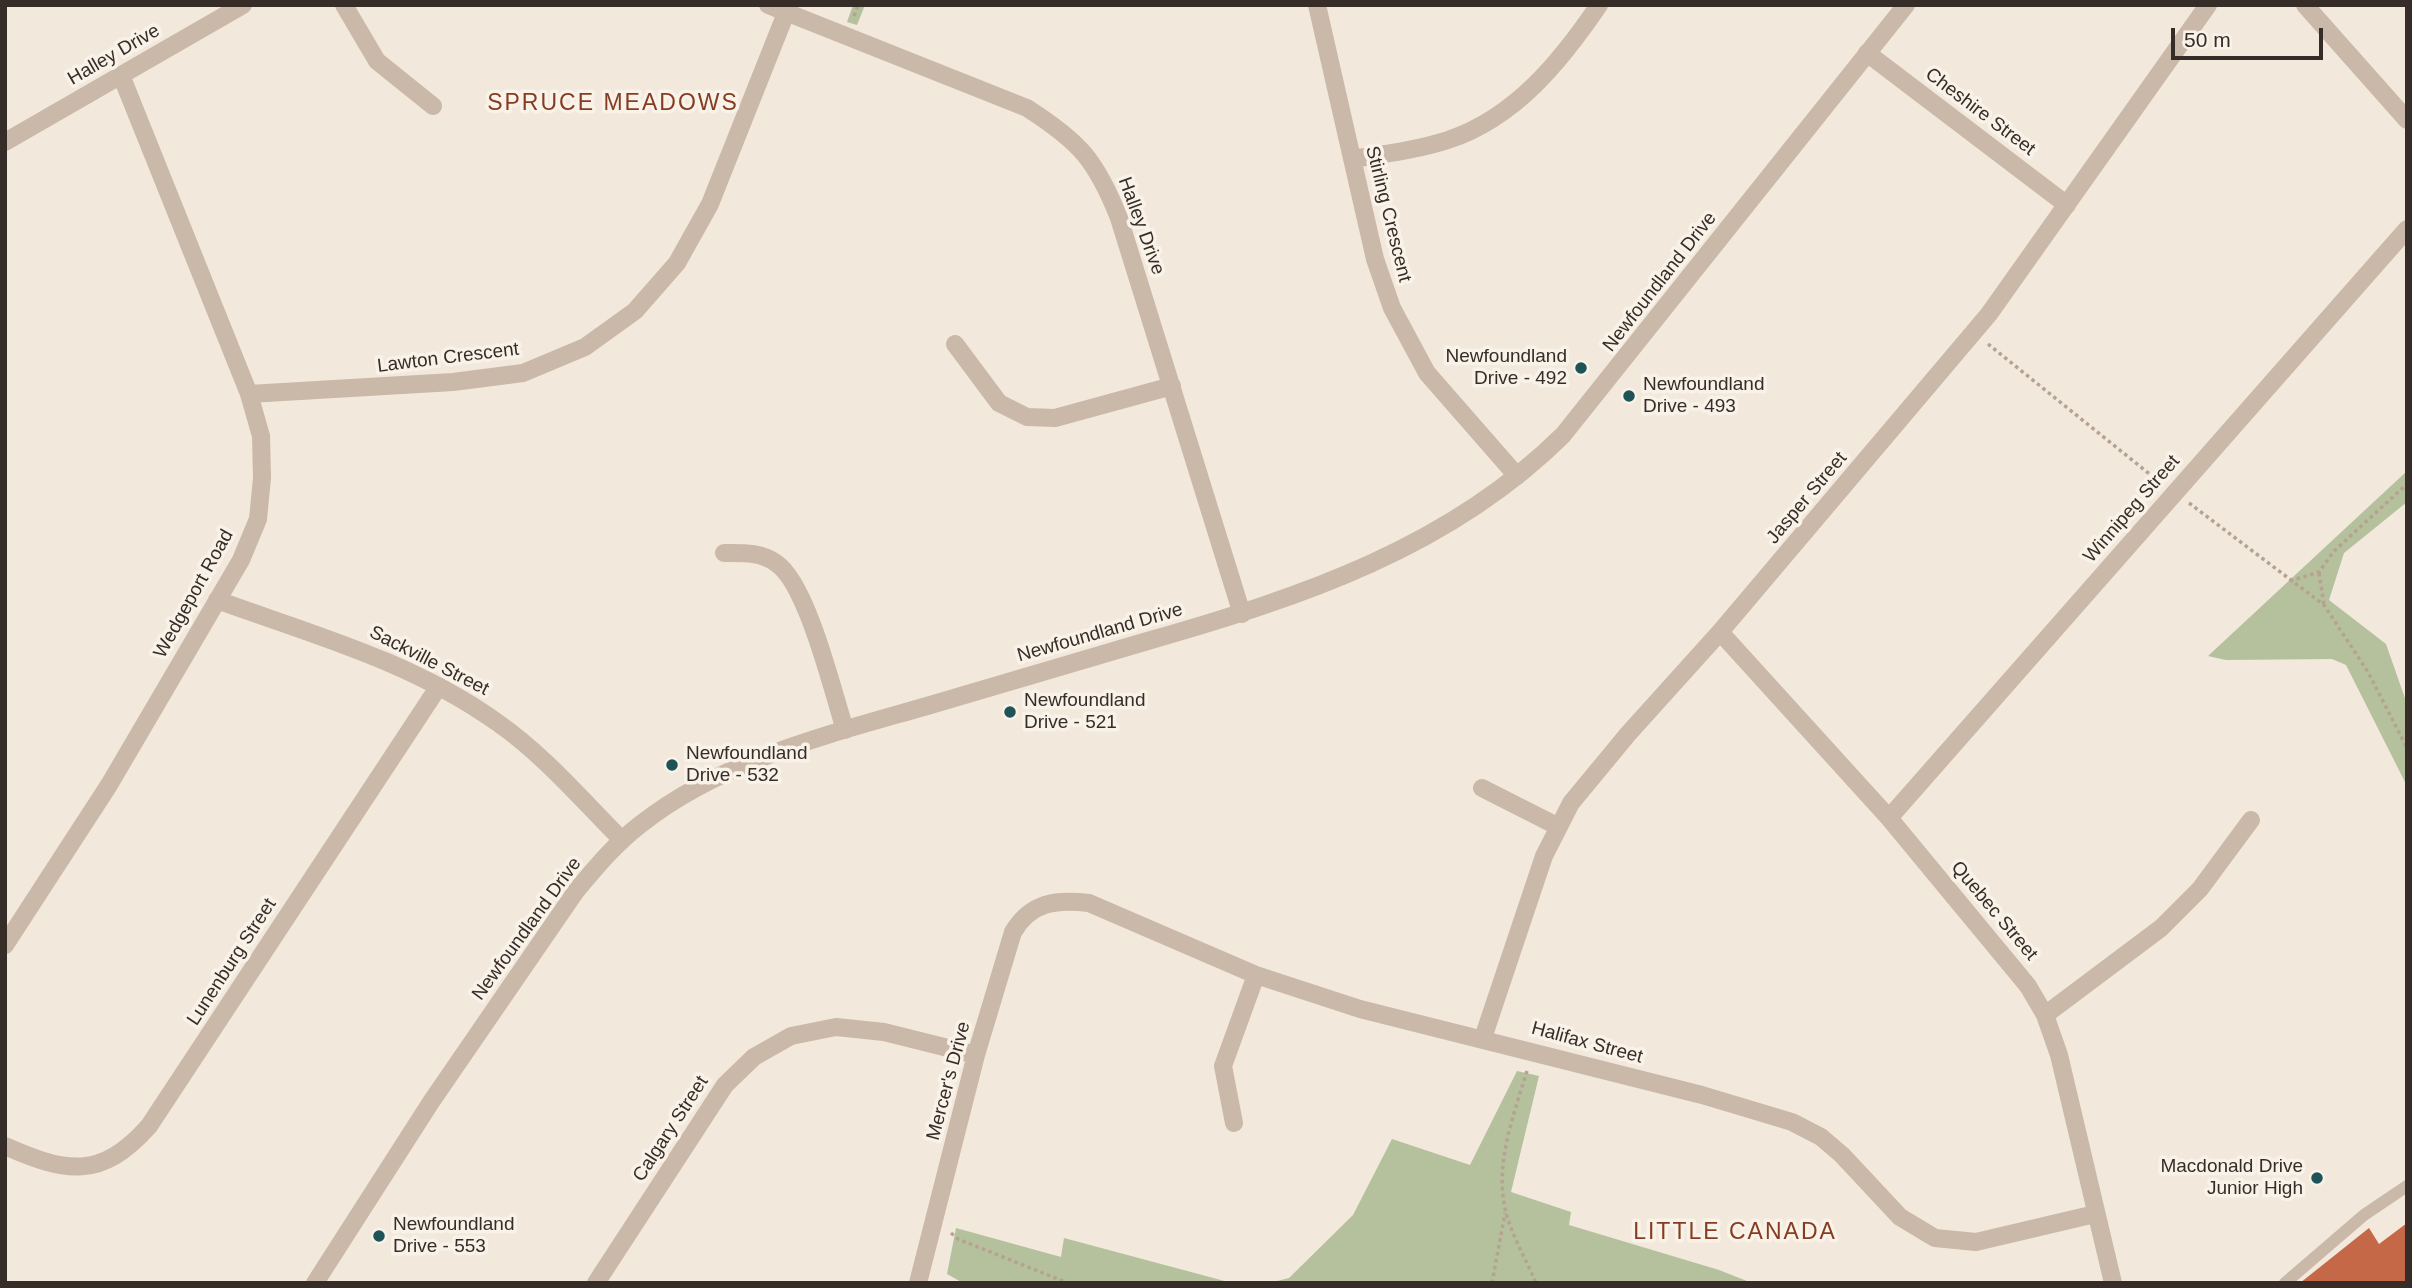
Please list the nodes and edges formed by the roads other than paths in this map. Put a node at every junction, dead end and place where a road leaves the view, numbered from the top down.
1 (243, 5) edge
2 (344, 5) edge
3 (768, 5) edge
4 (1317, 5) edge
5 (1599, 5) edge
6 (1906, 5) edge
7 (2208, 5) edge
8 (2305, 5) edge
9 (786, 13) junction
10 (1867, 53) junction
11 (121, 75) junction
12 (433, 106) dead end
13 (2407, 120) edge
14 (5, 142) edge
15 (1352, 159) junction
16 (2067, 205) junction
17 (2407, 229) edge
18 (955, 344) dead end
19 (1172, 386) junction
20 (249, 394) junction
21 (1517, 476) junction
22 (724, 553) dead end
23 (217, 600) junction
24 (1242, 614) junction
25 (1720, 632) junction
26 (439, 686) junction
27 (845, 730) junction
28 (1482, 788) dead end
29 (1889, 818) junction
30 (2251, 820) dead end
31 (1557, 826) junction
32 (622, 840) junction
33 (1042, 904) joint
34 (5, 944) edge
35 (1256, 975) junction
36 (2045, 1015) junction
37 (1483, 1038) junction
38 (976, 1055) junction
39 (1234, 1123) dead end
40 (5, 1146) edge
41 (2407, 1186) edge
42 (2095, 1214) junction
43 (315, 1283) edge
44 (596, 1283) edge
45 (918, 1283) edge
46 (2113, 1283) edge
47 (2285, 1283) edge

1 - 11 street, Halley Drive
2 - 12 street
3 - 9 street, Halley Drive
4 - 15 street, Stirling Crescent
5 - 15 street
6 - 10 street, Newfoundland Drive
7 - 16 street, Jasper Street
8 - 13 street
9 - 19 street, Halley Drive
9 - 20 street, Lawton Crescent
10 - 16 street, Cheshire Street
10 - 21 street, Newfoundland Drive
11 - 14 street, Halley Drive
11 - 20 street, Wedgeport Road
15 - 21 street, Stirling Crescent
16 - 25 street, Jasper Street
17 - 29 street, Winnipeg Street
18 - 19 street
19 - 24 street, Halley Drive
20 - 23 street, Wedgeport Road
21 - 24 street, Newfoundland Drive
22 - 27 street
23 - 26 street, Sackville Street
23 - 34 street, Wedgeport Road
24 - 27 street, Newfoundland Drive
25 - 29 street, Quebec Street
25 - 31 street, Jasper Street
26 - 32 street, Sackville Street
26 - 40 street, Lunenburg Street
27 - 32 street, Newfoundland Drive
28 - 31 street
29 - 36 street, Quebec Street
30 - 36 street
31 - 37 street, Jasper Street
32 - 43 street, Newfoundland Drive
33 - 35 street, Halifax Street
33 - 38 street, Mercer's Drive
35 - 37 street, Halifax Street
35 - 39 street
36 - 42 street, Quebec Street
37 - 42 street, Halifax Street
38 - 44 street, Calgary Street
38 - 45 street, Mercer's Drive
41 - 47 lane
42 - 46 street, Quebec Street

